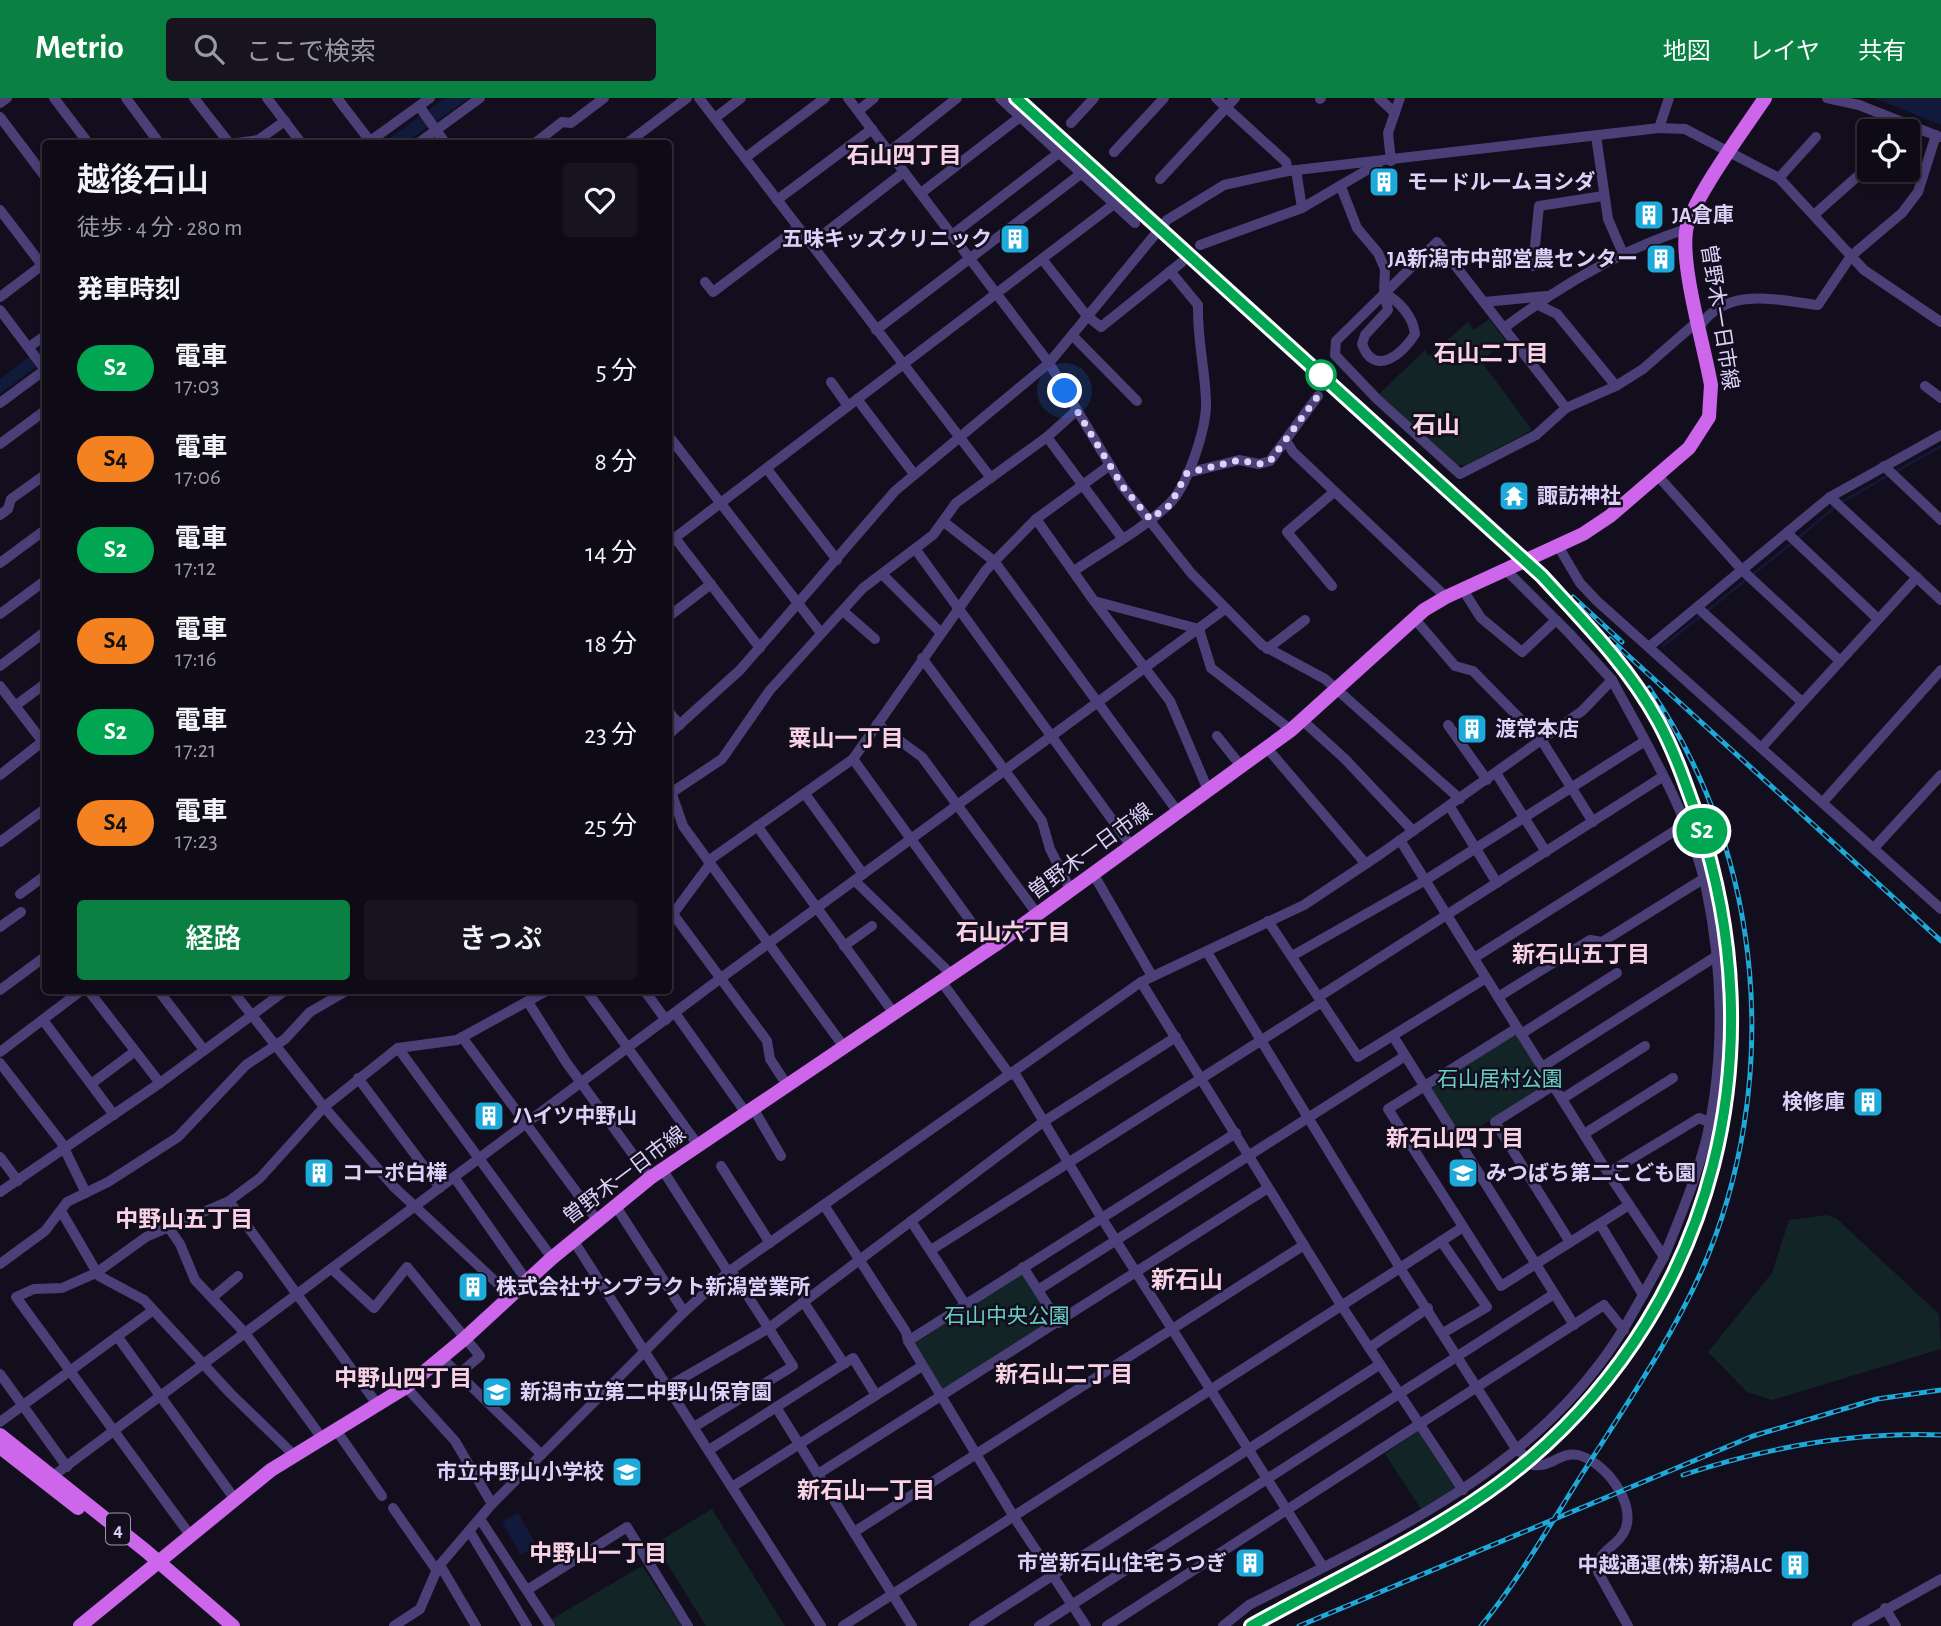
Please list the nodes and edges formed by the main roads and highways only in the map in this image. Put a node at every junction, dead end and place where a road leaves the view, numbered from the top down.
1 (1765, 98) edge
2 (0, 1435) edge
3 (0, 1447) edge
4 (155, 1563) junction
5 (88, 1623) edge
6 (218, 1626) edge
7 (233, 1626) edge

1 - 4 main road, 曽野木一日市線
2 - 4 main road, 4
3 - 4 main road, 4
4 - 5 main road, 曽野木一日市線
4 - 6 main road, 4
4 - 7 main road, 4

